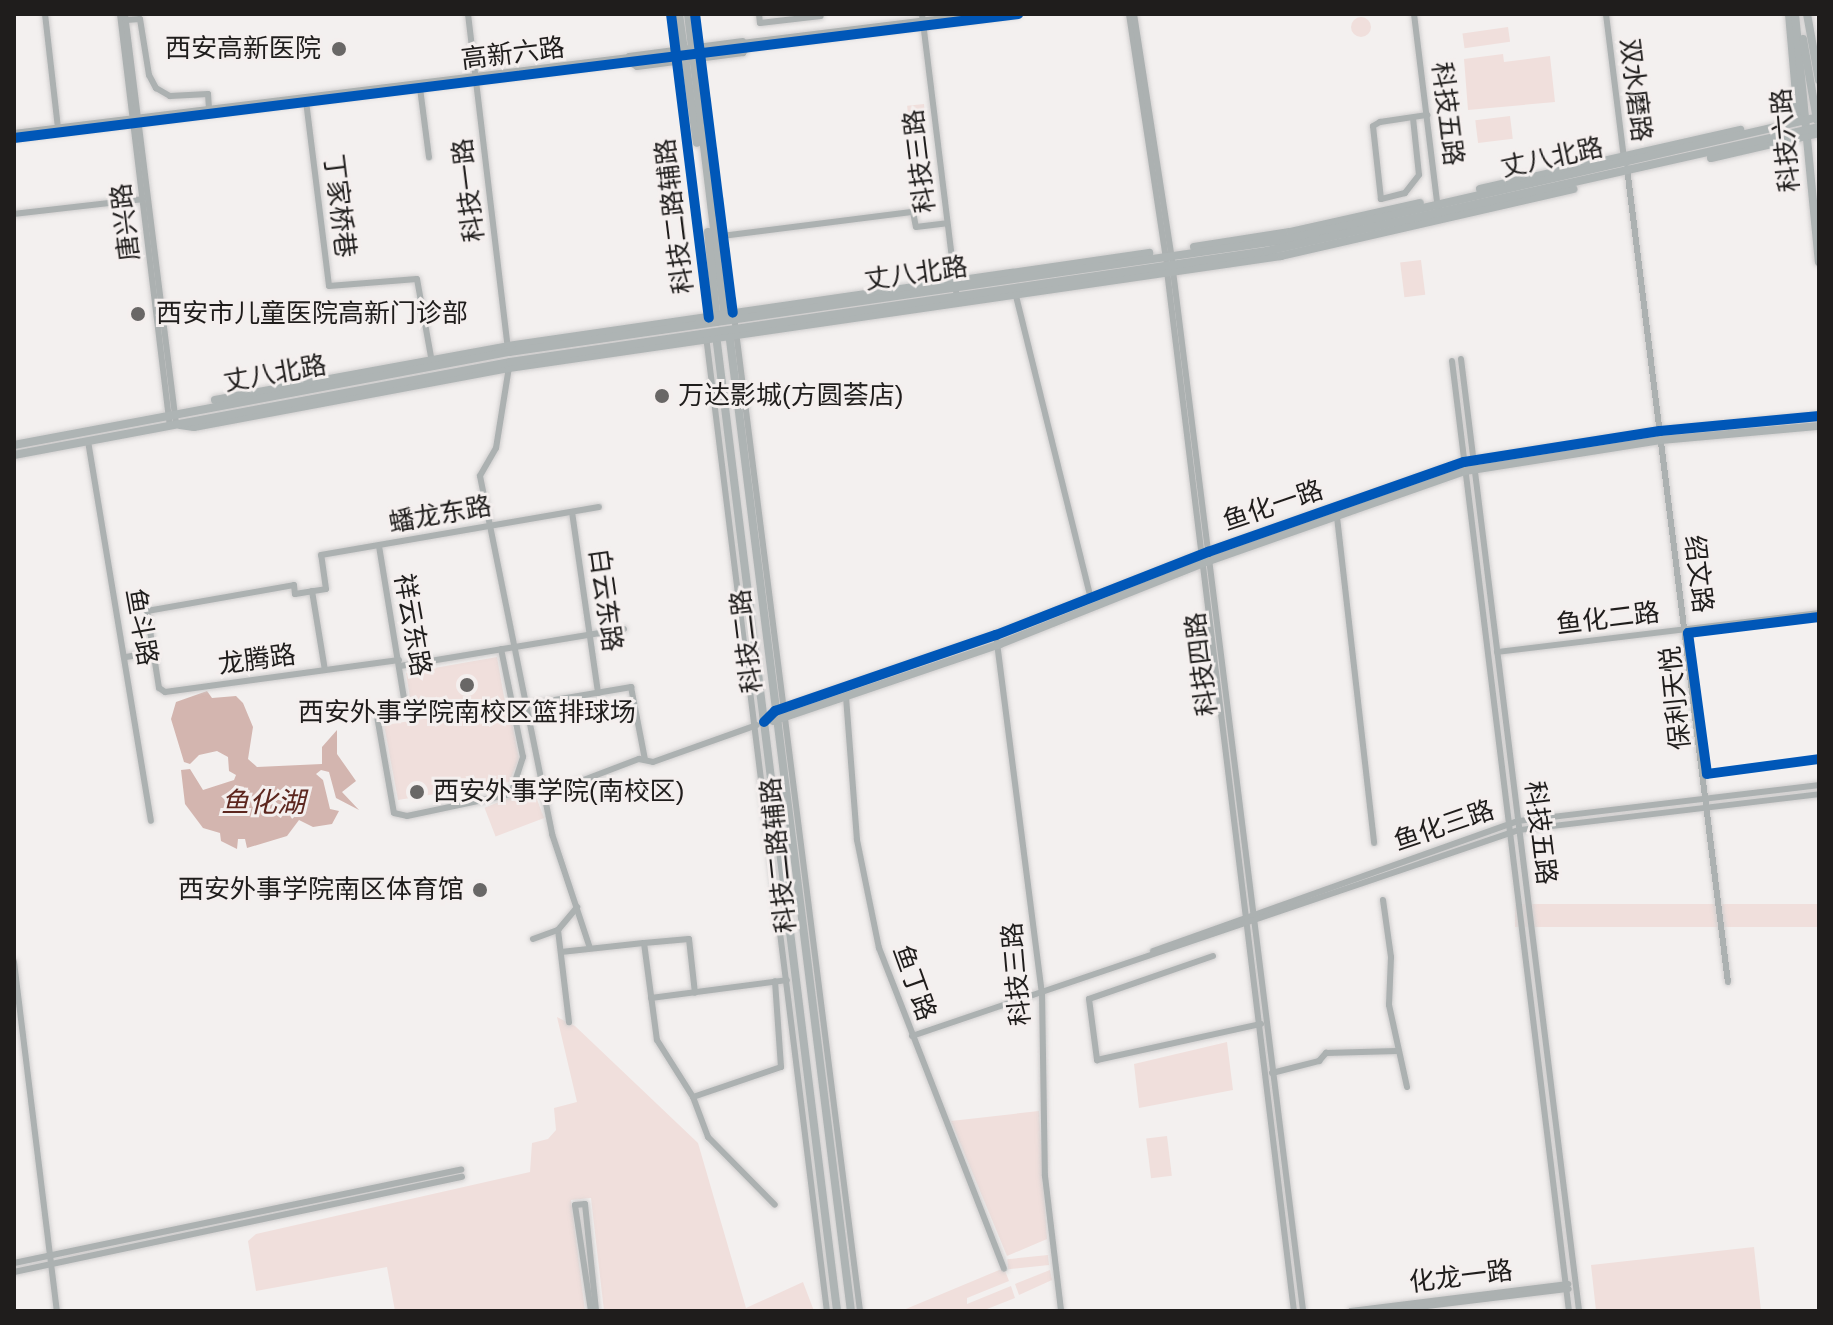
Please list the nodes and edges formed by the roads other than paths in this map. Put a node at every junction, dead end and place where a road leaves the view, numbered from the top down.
1 (45, 14) edge
2 (468, 14) edge
3 (679, 14) edge
4 (688, 14) edge
5 (759, 14) edge
6 (976, 14) edge
7 (1018, 14) edge
8 (1132, 14) edge
9 (1414, 14) edge
10 (1606, 14) edge
11 (1795, 14) edge
12 (1807, 14) edge
13 (821, 15) edge
14 (124, 16) edge
15 (923, 20) edge
16 (824, 35) junction
17 (747, 45) junction
18 (688, 52) junction
19 (476, 79) junction
20 (1819, 80) edge
21 (420, 88) junction
22 (306, 100) junction
23 (209, 108) junction
24 (1427, 115) junction
25 (1803, 117) junction
26 (1413, 118) junction
27 (136, 120) junction
28 (1818, 121) edge
29 (58, 128) junction
30 (1803, 134) junction
31 (14, 135) edge
32 (429, 157) dead end
33 (1626, 167) junction
34 (143, 199) junction
35 (1438, 209) junction
36 (14, 214) edge
37 (947, 223) junction
38 (714, 237) junction
39 (1169, 261) junction
40 (1819, 262) edge
41 (956, 292) junction
42 (1015, 292) junction
43 (722, 326) junction
44 (509, 349) junction
45 (1461, 359) dead end
46 (1452, 361) dead end
47 (432, 362) junction
48 (510, 365) junction
49 (172, 412) junction
50 (1468, 415) junction
51 (1458, 416) junction
52 (1819, 416) edge
53 (173, 425) junction
54 (1819, 426) edge
55 (1661, 436) junction
56 (88, 441) junction
57 (14, 445) edge
58 (14, 455) edge
59 (1469, 466) junction
60 (599, 507) dead end
61 (572, 512) junction
62 (1337, 517) junction
63 (491, 526) junction
64 (379, 546) junction
65 (1206, 558) junction
66 (312, 591) junction
67 (1091, 598) junction
68 (1819, 613) edge
69 (624, 629) dead end
70 (1685, 630) junction
71 (593, 634) junction
72 (998, 640) junction
73 (514, 648) junction
74 (501, 649) junction
75 (153, 652) junction
76 (1497, 652) junction
77 (126, 657) junction
78 (399, 663) junction
79 (325, 670) junction
80 (598, 693) junction
81 (846, 697) junction
82 (525, 705) junction
83 (781, 714) junction
84 (760, 724) junction
85 (645, 760) junction
86 (1513, 778) junction
87 (1503, 779) junction
88 (1819, 785) edge
89 (1819, 794) edge
90 (544, 795) junction
91 (1706, 804) junction
92 (151, 821) dead end
93 (1518, 821) junction
94 (1509, 824) junction
95 (1519, 830) junction
96 (1510, 833) junction
97 (1374, 843) dead end
98 (1526, 880) junction
99 (1516, 881) junction
100 (1383, 900) dead end
101 (577, 907) junction
102 (1250, 918) junction
103 (558, 930) junction
104 (533, 939) dead end
105 (644, 943) junction
106 (590, 948) junction
107 (561, 952) junction
108 (1213, 956) dead end
109 (14, 962) edge
110 (787, 980) junction
111 (775, 981) junction
112 (1728, 982) dead end
113 (1042, 992) junction
114 (695, 993) junction
115 (651, 998) junction
116 (569, 1022) dead end
117 (1261, 1024) junction
118 (912, 1036) junction
119 (1397, 1051) junction
120 (1272, 1073) junction
121 (1407, 1087) dead end
122 (693, 1097) junction
123 (462, 1174) dead end
124 (775, 1205) dead end
125 (50, 1260) junction
126 (14, 1263) edge
127 (1004, 1268) dead end
128 (14, 1272) edge
129 (1576, 1286) junction
130 (1566, 1287) junction
131 (1301, 1296) junction
132 (1292, 1297) junction
133 (57, 1311) edge
134 (594, 1311) edge
135 (827, 1311) edge
136 (837, 1311) edge
137 (851, 1311) edge
138 (860, 1311) edge
139 (1061, 1311) edge
140 (1294, 1311) edge
141 (1303, 1311) edge
142 (1351, 1311) edge
143 (1386, 1311) edge
144 (1569, 1311) edge
145 (1579, 1311) edge

1 - 29 street
2 - 19 street, 科技一路
3 - 18 main road, 科技二路
4 - 18 main road, 科技二路
5 - 13 street
6 - 15 street
7 - 15 street
8 - 39 street, 科技四路
9 - 24 street, 科技五路
10 - 33 street, 双水磨路
11 - 25 main road
11 - 28 main road, 科技六路
12 - 20 main road
13 - 16 street
14 - 23 street
14 - 27 street, 唐兴路
15 - 16 street
15 - 37 street, 科技三路
16 - 17 street
17 - 18 street
17 - 18 street
18 - 19 street, 高新六路
18 - 38 main road, 科技二路
18 - 43 main road, 科技二路
19 - 21 street, 高新六路
19 - 22 street, 高新六路
19 - 44 street, 科技一路
21 - 22 street, 高新六路
21 - 32 street
22 - 23 street, 高新六路
22 - 27 street, 高新六路
22 - 47 street, 丁家桥巷
23 - 27 street, 高新六路
24 - 26 street
24 - 35 street, 科技五路
25 - 28 main road, 丈八北路
25 - 30 main road, 科技六路
25 - 33 main road, 丈八北路
26 - 26 street
27 - 29 street, 高新六路
27 - 31 street, 高新六路
27 - 34 street, 唐兴路
27 - 49 street, 唐兴路
28 - 30 main road, 丈八北路
29 - 31 street, 高新六路
30 - 33 main road, 丈八北路
30 - 40 main road, 科技六路
33 - 35 main road, 丈八北路
33 - 35 main road
33 - 55 street, 绍文路
34 - 36 street
34 - 49 street, 唐兴路
35 - 39 main road, 丈八北路
35 - 39 main road
37 - 38 street
37 - 41 street, 科技三路
38 - 43 main road, 科技二路
39 - 41 main road, 丈八北路
39 - 42 main road, 丈八北路
39 - 65 street, 科技四路
41 - 42 main road, 丈八北路
41 - 43 main road, 丈八北路
41 - 43 main road
42 - 67 street
43 - 44 main road, 丈八北路
43 - 48 main road, 丈八北路
43 - 83 main road, 科技二路
43 - 84 main road, 科技二路
44 - 47 main road, 丈八北路
44 - 48 street, 科技一路
45 - 50 street, 科技五路
46 - 51 street, 科技五路
47 - 49 main road, 丈八北路
48 - 53 main road, 丈八北路
48 - 63 street, 科技一路
49 - 53 street, 唐兴路
49 - 57 main road, 丈八北路
50 - 51 street
50 - 59 street, 科技五路
51 - 59 street, 科技五路
52 - 55 main road, 鱼化一路
53 - 56 main road, 丈八北路
54 - 55 main road, 鱼化一路
55 - 59 main road, 鱼化一路
55 - 70 street, 绍文路
56 - 58 main road, 丈八北路
56 - 77 street, 鱼斗路
59 - 62 main road, 鱼化一路
59 - 65 main road, 鱼化一路
59 - 76 street, 科技五路
59 - 87 street, 科技五路
60 - 61 street, 蟠龙东路
61 - 63 street, 蟠龙东路
61 - 71 street, 白云东路
62 - 65 main road, 鱼化一路
62 - 97 street
63 - 64 street, 蟠龙东路
63 - 73 street, 科技一路
64 - 66 street, 蟠龙东路
64 - 78 street, 祥云东路
65 - 67 main road, 鱼化一路
65 - 72 main road, 鱼化一路
65 - 102 street, 科技四路
66 - 75 street
66 - 79 street
67 - 72 main road, 鱼化一路
68 - 70 street, 鱼化二路
69 - 71 street, 龙腾路
70 - 76 street, 鱼化二路
70 - 91 street, 绍文路
71 - 73 street, 龙腾路
71 - 80 street, 白云东路
72 - 81 main road, 鱼化一路
72 - 83 main road, 鱼化一路
72 - 113 street, 科技三路
73 - 74 street, 龙腾路
73 - 82 street, 科技一路
74 - 78 street, 龙腾路
74 - 78 street, 祥云东路
75 - 77 street
75 - 79 street, 龙腾路
76 - 86 street, 科技五路
77 - 92 street, 鱼斗路
78 - 79 street, 龙腾路
80 - 82 street
80 - 85 street
81 - 83 main road, 鱼化一路
81 - 118 street, 鱼丁路
82 - 90 street, 科技一路
83 - 84 main road, 鱼化一路
83 - 137 main road, 科技二路
83 - 138 street, 科技二路辅路
84 - 85 street
84 - 110 street, 科技二路辅路
84 - 136 main road, 科技二路
85 - 90 street
86 - 87 street
86 - 93 street, 科技五路
87 - 94 street, 科技五路
88 - 91 street, 鱼化三路
89 - 91 street, 鱼化三路
90 - 101 street, 科技一路
91 - 93 street, 鱼化三路
91 - 95 street, 鱼化三路
91 - 112 street, 绍文路
93 - 94 street, 鱼化三路
93 - 95 street, 科技五路
94 - 96 street, 科技五路
94 - 102 street, 鱼化三路
95 - 96 street, 鱼化三路
95 - 98 street, 科技五路
96 - 99 street, 科技五路
96 - 102 street, 鱼化三路
98 - 99 street
98 - 129 street, 科技五路
99 - 130 street, 科技五路
100 - 119 street
101 - 103 street
101 - 106 street, 科技一路
102 - 113 street, 鱼化三路
102 - 117 street, 科技四路
102 - 120 street, 科技四路
103 - 104 street
103 - 107 street
105 - 106 street
105 - 114 street
105 - 115 street
106 - 107 street
107 - 116 street
108 - 117 street
109 - 125 street
110 - 111 street
110 - 135 street, 科技二路辅路
111 - 114 street
111 - 122 street
113 - 118 street, 鱼化三路
113 - 139 street, 科技三路
114 - 115 street
115 - 122 street
117 - 132 street, 科技四路
118 - 127 street, 鱼丁路
119 - 120 street
119 - 121 street
120 - 131 street, 科技四路
122 - 124 street
123 - 125 street
125 - 126 street
125 - 128 street
125 - 133 street
129 - 130 street, 化龙一路
129 - 145 street, 科技五路
130 - 142 street, 化龙一路
130 - 143 street, 化龙一路
130 - 144 street, 科技五路
131 - 132 street
131 - 141 street, 科技四路
132 - 140 street, 科技四路
134 - 134 street

